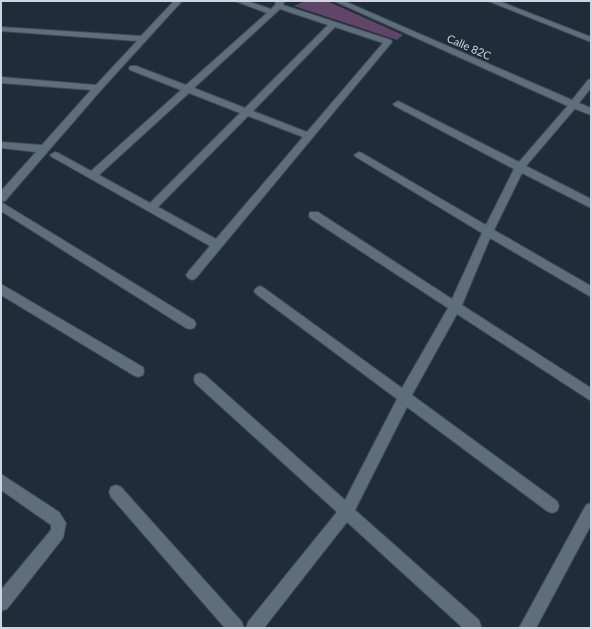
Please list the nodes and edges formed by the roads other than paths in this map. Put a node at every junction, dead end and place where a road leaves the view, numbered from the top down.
1 (178, 1) edge
2 (239, 1) edge
3 (296, 1) edge
4 (338, 1) edge
5 (492, 1) edge
6 (277, 6) edge
7 (333, 24) junction
8 (1, 29) edge
9 (144, 39) junction
10 (591, 40) edge
11 (133, 68) dead end
12 (1, 80) edge
13 (591, 82) edge
14 (98, 88) junction
15 (188, 89) junction
16 (398, 104) dead end
17 (573, 104) junction
18 (247, 112) junction
19 (591, 112) edge
20 (309, 136) junction
21 (1, 145) edge
22 (44, 149) junction
23 (55, 155) dead end
24 (359, 155) dead end
25 (520, 167) junction
26 (92, 176) junction
27 (1, 198) edge
28 (591, 204) edge
29 (1, 206) edge
30 (151, 208) junction
31 (314, 216) dead end
32 (488, 231) junction
33 (217, 245) junction
34 (192, 275) dead end
35 (1, 288) edge
36 (260, 291) dead end
37 (591, 292) edge
38 (455, 306) junction
39 (190, 324) dead end
40 (138, 371) dead end
41 (200, 379) dead end
42 (591, 395) edge
43 (405, 396) junction
44 (1, 481) edge
45 (116, 492) dead end
46 (552, 506) dead end
47 (347, 510) junction
48 (591, 510) edge
49 (1, 603) edge
50 (473, 626) dead end
51 (236, 628) edge
52 (254, 628) edge
53 (527, 628) edge

1 - 9 street
2 - 6 street
3 - 6 street
4 - 17 street, Calle 82C
5 - 10 street
6 - 7 street
6 - 15 street
7 - 18 street
7 - 20 street
8 - 9 street
9 - 14 street
11 - 15 street
12 - 14 street
13 - 17 street
14 - 22 street
15 - 18 street
15 - 26 street
16 - 25 street
17 - 19 street, Calle 82C
17 - 25 street
18 - 20 street
18 - 30 street
20 - 33 street
21 - 22 street
22 - 27 street
23 - 26 street
24 - 32 street
25 - 28 street
25 - 32 street
26 - 30 street
29 - 39 street
30 - 33 street
31 - 38 street
32 - 37 street
32 - 38 street
33 - 34 street
35 - 40 street
36 - 43 street
38 - 42 street
38 - 43 street
41 - 47 street
43 - 46 street
43 - 47 street
44 - 49 street
45 - 51 street
47 - 50 street
47 - 52 street
48 - 53 street

